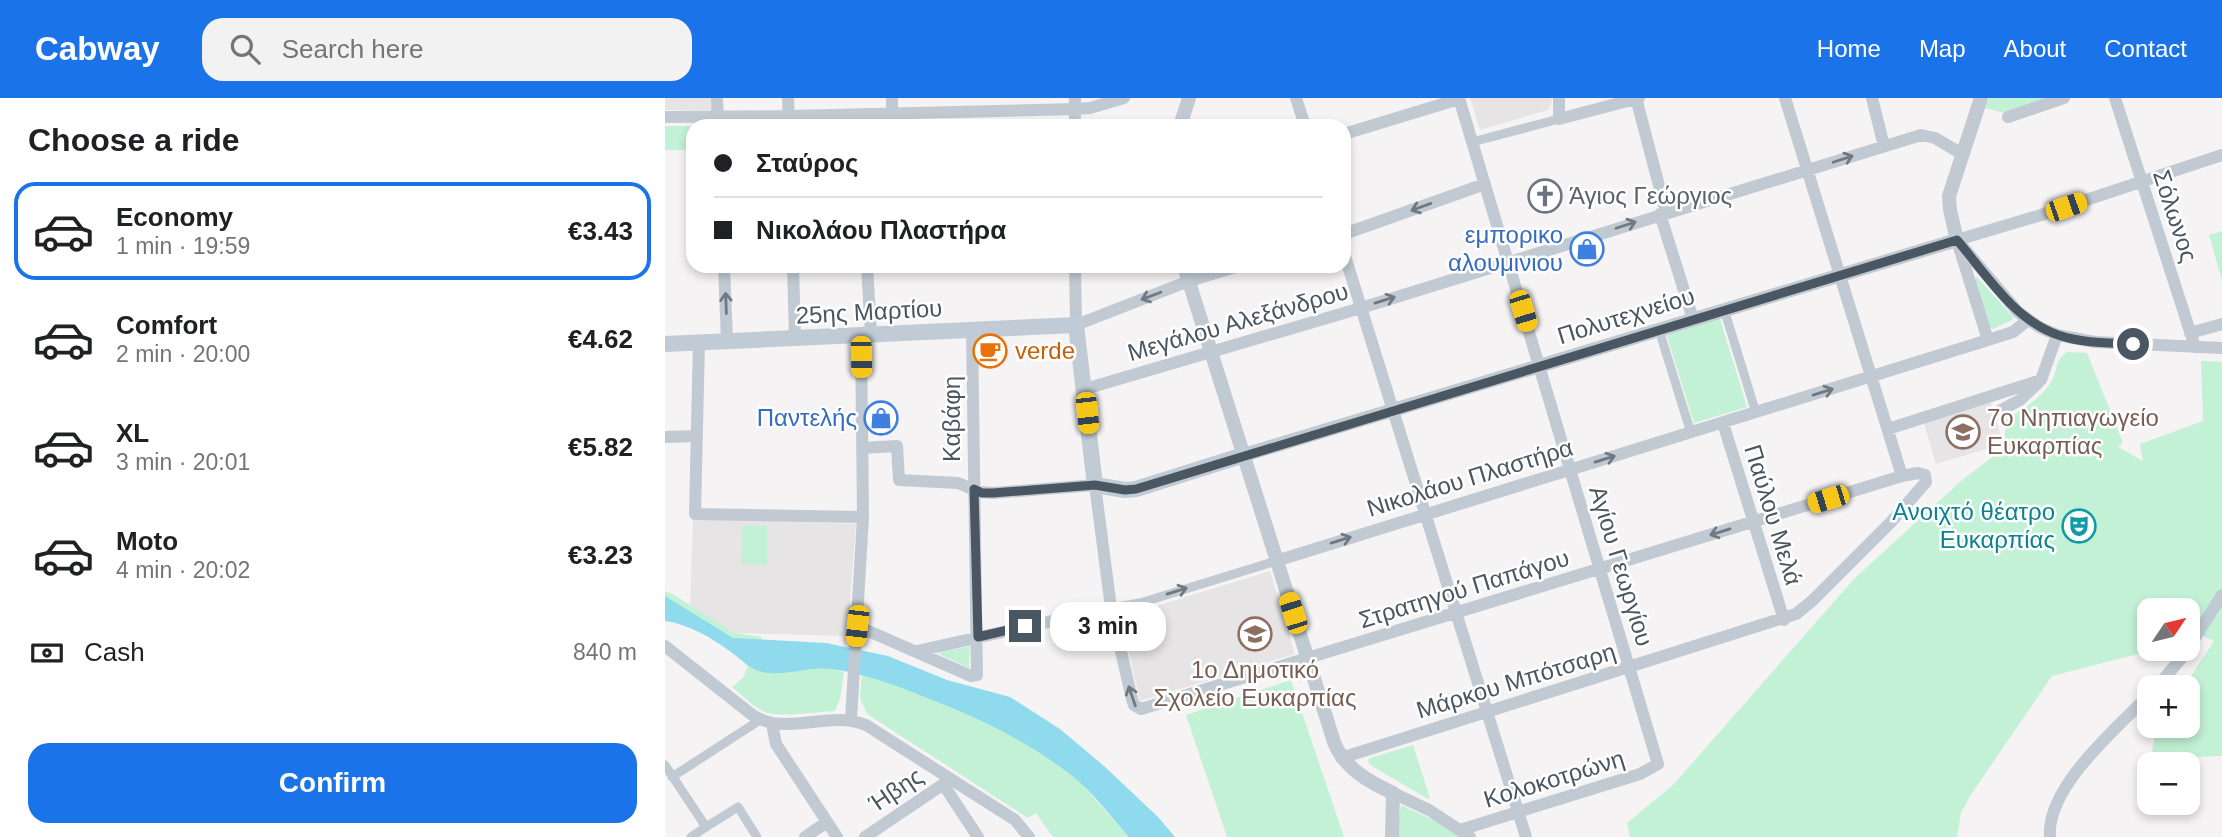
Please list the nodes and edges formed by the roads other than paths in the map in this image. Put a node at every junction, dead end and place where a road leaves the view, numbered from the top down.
1 (717, 98) edge
2 (788, 98) edge
3 (892, 98) edge
4 (983, 98) edge
5 (1124, 98) edge
6 (1189, 98) edge
7 (1296, 98) edge
8 (1559, 98) edge
9 (1637, 98) edge
10 (1785, 98) edge
11 (1872, 98) edge
12 (1981, 98) edge
13 (2064, 98) edge
14 (2115, 98) edge
15 (1459, 99) edge
16 (1075, 104) edge
17 (952, 112) junction
18 (983, 112) junction
19 (892, 113) junction
20 (665, 117) edge
21 (2008, 117) dead end
22 (686, 119) edge
23 (718, 119) edge
24 (789, 119) edge
25 (864, 119) edge
26 (952, 119) edge
27 (1182, 119) edge
28 (1303, 119) edge
29 (1559, 119) junction
30 (1351, 132) edge
31 (1472, 142) junction
32 (1884, 146) junction
33 (1962, 154) junction
34 (2222, 155) edge
35 (1808, 170) junction
36 (2141, 181) junction
37 (1485, 184) junction
38 (1663, 213) junction
39 (1351, 232) edge
40 (1957, 240) junction
41 (1508, 262) junction
42 (724, 273) edge
43 (793, 273) edge
44 (867, 273) edge
45 (1075, 273) edge
46 (1186, 273) edge
47 (1216, 273) edge
48 (1350, 273) edge
49 (1840, 275) junction
50 (1189, 281) junction
51 (1361, 308) junction
52 (1724, 309) junction
53 (1693, 319) junction
54 (2028, 320) junction
55 (2222, 324) edge
56 (1076, 325) junction
57 (972, 330) junction
58 (1659, 330) junction
59 (2190, 334) junction
60 (866, 335) junction
61 (2057, 335) junction
62 (795, 338) junction
63 (1988, 340) junction
64 (727, 341) junction
65 (699, 342) junction
66 (665, 344) edge
67 (2195, 346) junction
68 (2222, 348) edge
69 (1211, 352) junction
70 (1539, 366) junction
71 (1872, 377) junction
72 (2041, 380) junction
73 (1085, 389) junction
74 (2001, 410) dead end
75 (1393, 411) junction
76 (1756, 412) junction
77 (1723, 423) junction
78 (1888, 429) junction
79 (1691, 433) junction
80 (697, 436) junction
81 (665, 437) edge
82 (863, 447) junction
83 (1244, 456) junction
84 (1570, 469) junction
85 (1902, 476) junction
86 (1095, 485) junction
87 (974, 489) junction
88 (1425, 514) junction
89 (863, 517) junction
90 (1754, 522) junction
91 (1276, 561) junction
92 (1600, 569) junction
93 (2222, 595) edge
94 (1111, 608) junction
95 (1456, 613) junction
96 (1784, 620) junction
97 (857, 626) junction
98 (978, 637) junction
99 (665, 646) edge
100 (916, 651) junction
101 (1307, 659) junction
102 (1629, 668) junction
103 (2167, 675) edge
104 (2137, 707) edge
105 (1486, 713) junction
106 (851, 720) junction
107 (766, 722) junction
108 (1341, 758) junction
109 (1658, 764) joint
110 (665, 765) edge
111 (672, 777) junction
112 (947, 781) junction
113 (1393, 793) junction
114 (1517, 812) junction
115 (827, 822) junction
116 (706, 827) junction
117 (1465, 833) edge
118 (691, 837) edge
119 (757, 837) edge
120 (805, 837) edge
121 (837, 837) edge
122 (865, 837) edge
123 (978, 837) edge
124 (1029, 837) edge
125 (1392, 837) edge
126 (1526, 837) edge
127 (2050, 837) edge

1 - 23 street
2 - 24 street
3 - 19 street
4 - 18 street
5 - 16 street
6 - 27 street
7 - 28 street
8 - 29 street
9 - 29 street
9 - 38 street
10 - 35 street
11 - 32 street
12 - 33 street
13 - 21 street
14 - 36 street, Σόλωνος
15 - 30 street
15 - 31 street, Αγίου Γεωργίου
16 - 18 street
17 - 18 street
17 - 19 street
17 - 26 street
19 - 25 street
20 - 22 street
29 - 31 street
31 - 37 street, Αγίου Γεωργίου
32 - 33 street, Μεγάλου Αλεξάνδρου
35 -> 32 street, Μεγάλου Αλεξάνδρου
33 - 40 street
34 - 36 street, Πολυτεχνείου
35 - 38 street, Μεγάλου Αλεξάνδρου
35 - 49 street
36 - 40 street, Πολυτεχνείου
36 - 59 street, Σόλωνος
37 -> 39 street
37 - 41 street, Αγίου Γεωργίου
41 -> 38 street, Μεγάλου Αλεξάνδρου
38 - 53 street
40 - 49 street, Πολυτεχνείου
40 - 54 street
40 - 63 street
51 -> 41 street, Μεγάλου Αλεξάνδρου
41 - 70 street, Αγίου Γεωργίου
64 -> 42 street
43 - 62 street
44 - 60 street
45 - 56 street
46 - 50 street
47 - 50 street
48 - 51 street
49 - 52 street, Πολυτεχνείου
49 - 71 street
50 -> 56 street
50 - 69 street
51 - 69 street, Μεγάλου Αλεξάνδρου
51 - 75 street
52 - 53 street, Πολυτεχνείου
52 - 76 street, Παύλου Μελά
53 - 58 street, Πολυτεχνείου
54 - 61 street
54 - 63 street, Νικολάου Πλαστήρα
55 - 59 street
56 - 57 main road, 25ης Μαρτίου
56 - 73 main road
57 - 60 main road, 25ης Μαρτίου
57 - 87 street, Καβάφη
58 - 70 street, Πολυτεχνείου
58 - 79 street
59 - 67 street, Σόλωνος
60 - 62 main road, 25ης Μαρτίου
60 - 82 street
61 - 67 street
61 - 72 street
62 - 64 main road, 25ης Μαρτίου
63 - 71 street, Νικολάου Πλαστήρα
64 - 65 main road, 25ης Μαρτίου
65 - 66 main road, 25ης Μαρτίου
65 - 80 street
67 - 68 street
69 - 73 street, Μεγάλου Αλεξάνδρου
69 - 83 street
70 - 75 street, Πολυτεχνείου
70 - 84 street, Αγίου Γεωργίου
76 -> 71 street, Νικολάου Πλαστήρα
71 - 78 street
72 - 74 street
72 - 78 street
73 - 86 main road
75 - 83 street, Πολυτεχνείου
75 - 88 street
76 - 77 street, Νικολάου Πλαστήρα
77 - 79 street, Νικολάου Πλαστήρα
77 - 90 street, Παύλου Μελά
78 - 85 street
84 -> 79 street, Νικολάου Πλαστήρα
80 - 81 street
80 - 89 street
82 - 87 street, Πολυτεχνείου
82 - 89 street
83 - 86 main road, Πολυτεχνείου
83 - 91 street
84 - 88 street, Νικολάου Πλαστήρα
84 - 92 street, Αγίου Γεωργίου
85 - 90 street, Στρατηγού Παπάγου
85 - 96 street
86 - 87 street, Πολυτεχνείου
86 - 94 street
87 - 98 street, Καβάφη
91 -> 88 street, Νικολάου Πλαστήρα
88 - 95 street
89 - 97 street
90 -> 92 street, Στρατηγού Παπάγου
90 - 96 street, Παύλου Μελά
94 -> 91 street, Νικολάου Πλαστήρα
91 - 101 street
92 - 95 street, Στρατηγού Παπάγου
92 - 102 street, Αγίου Γεωργίου
93 - 103 street
94 - 98 street, Νικολάου Πλαστήρα
101 -> 94 street, Στρατηγού Παπάγου
95 - 101 street, Στρατηγού Παπάγου
95 - 105 street
96 - 102 street, Μάρκου Μπότσαρη
97 - 100 street
97 - 106 street
98 - 100 street, Νικολάου Πλαστήρα
98 - 100 street, Καβάφη
99 - 107 street
101 - 108 street
102 - 105 street, Μάρκου Μπότσαρη
102 - 109 street, Αγίου Γεωργίου
104 - 127 street
105 - 108 street, Μάρκου Μπότσαρη
105 - 114 street
106 - 107 street
106 - 112 street
107 - 111 street
107 - 115 street
108 - 113 street
109 - 114 street, Κολοκοτρώνη
110 - 111 street
111 - 116 street
112 - 122 street, Ήβης
112 - 123 street
112 - 124 street
113 - 117 street
113 - 125 street
114 - 117 street, Κολοκοτρώνη
114 - 126 street
115 - 120 street
115 - 121 street
116 - 118 street
116 - 119 street

